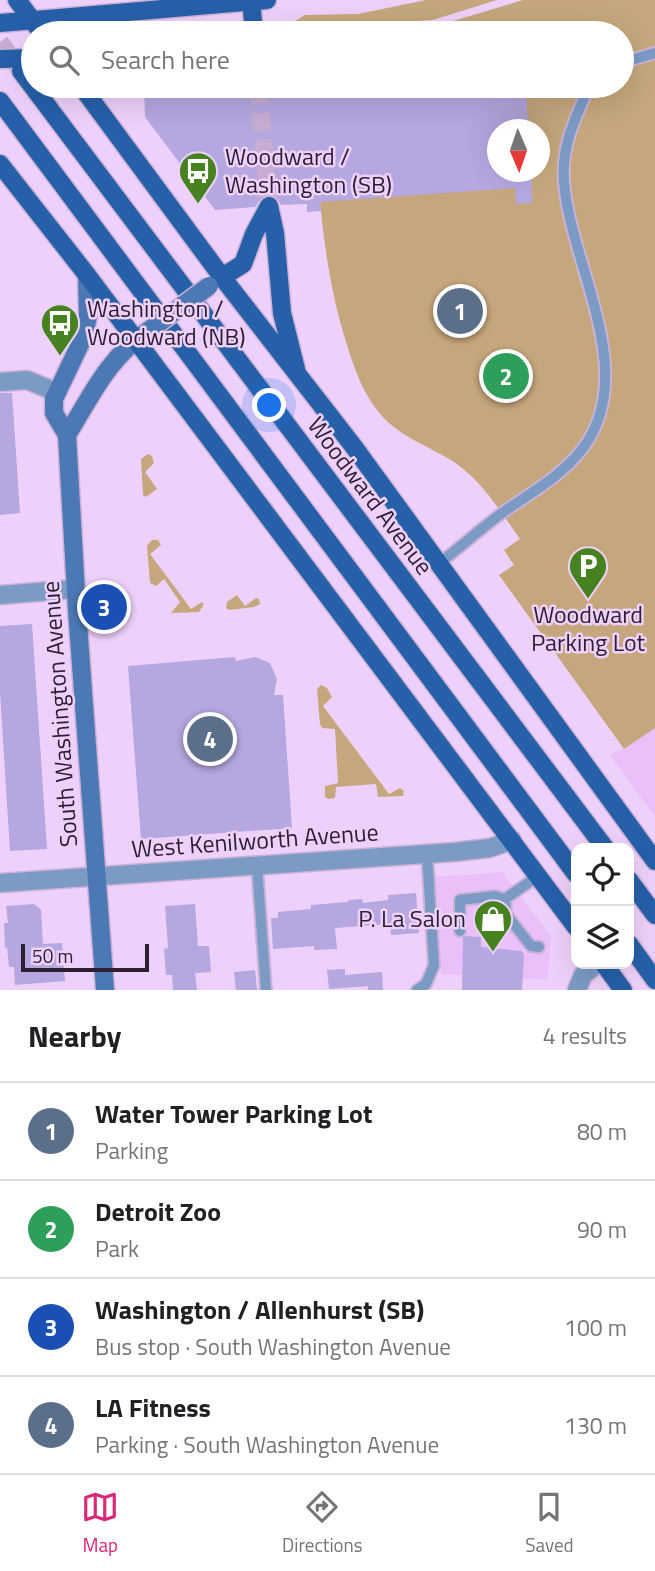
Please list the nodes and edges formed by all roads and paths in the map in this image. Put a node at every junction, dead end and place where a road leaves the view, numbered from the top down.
1 (17, 0) edge
2 (257, 1) edge
3 (33, 21) edge
4 (88, 21) edge
5 (255, 21) edge
6 (0, 23) edge
7 (21, 25) edge
8 (655, 53) edge
9 (0, 59) edge
10 (21, 59) edge
11 (634, 59) edge
12 (52, 98) edge
13 (89, 98) edge
14 (584, 98) edge
15 (586, 98) edge
16 (0, 101) edge
17 (582, 103) junction
18 (0, 164) edge
19 (87, 275) junction
20 (216, 281) junction
21 (142, 335) junction
22 (298, 376) junction
23 (0, 382) edge
24 (55, 392) junction
25 (67, 435) junction
26 (438, 564) junction
27 (75, 589) junction
28 (0, 594) edge
29 (512, 840) junction
30 (601, 843) edge
31 (427, 854) junction
32 (655, 861) edge
33 (257, 866) junction
34 (571, 867) edge
35 (96, 876) junction
36 (538, 876) junction
37 (0, 883) edge
38 (634, 887) edge
39 (506, 900) junction
40 (655, 915) edge
41 (571, 920) edge
42 (460, 931) dead end
43 (539, 947) dead end
44 (634, 951) edge
45 (591, 969) edge
46 (608, 969) edge
47 (655, 980) edge
48 (105, 990) edge
49 (266, 990) edge
50 (417, 990) edge
51 (577, 990) edge
52 (623, 990) edge

1 - 3 main road
2 - 4 main road
2 - 5 main road
6 - 7 main road
8 - 11 lane
9 - 10 main road
12 - 30 main road, Woodward Avenue
13 - 20 main road, Woodward Avenue
14 - 17 lane
15 - 17 lane
16 - 34 main road
17 - 26 lane
18 - 19 main road
19 - 21 main road
19 - 24 main road
20 - 21 main road, bridge
20 - 22 main road, Woodward Avenue
20 - 22 main road
21 - 25 main road
21 - 29 main road
22 - 26 main road, Woodward Avenue
23 - 24 street
24 - 25 main road, South Washington Avenue
25 - 27 main road, South Washington Avenue
26 - 32 main road, Woodward Avenue
27 - 28 street
27 - 35 main road, South Washington Avenue
29 - 31 street, West Kenilworth Avenue
29 - 36 main road
31 - 33 street, West Kenilworth Avenue
31 - 50 lane
33 - 35 street, West Kenilworth Avenue
33 - 49 lane
35 - 37 street, West Kenilworth Avenue
35 - 48 main road, South Washington Avenue
36 - 39 lane
36 - 41 main road
38 - 40 main road
39 - 42 lane
39 - 43 lane
44 - 47 main road
45 - 51 street
46 - 52 main road

